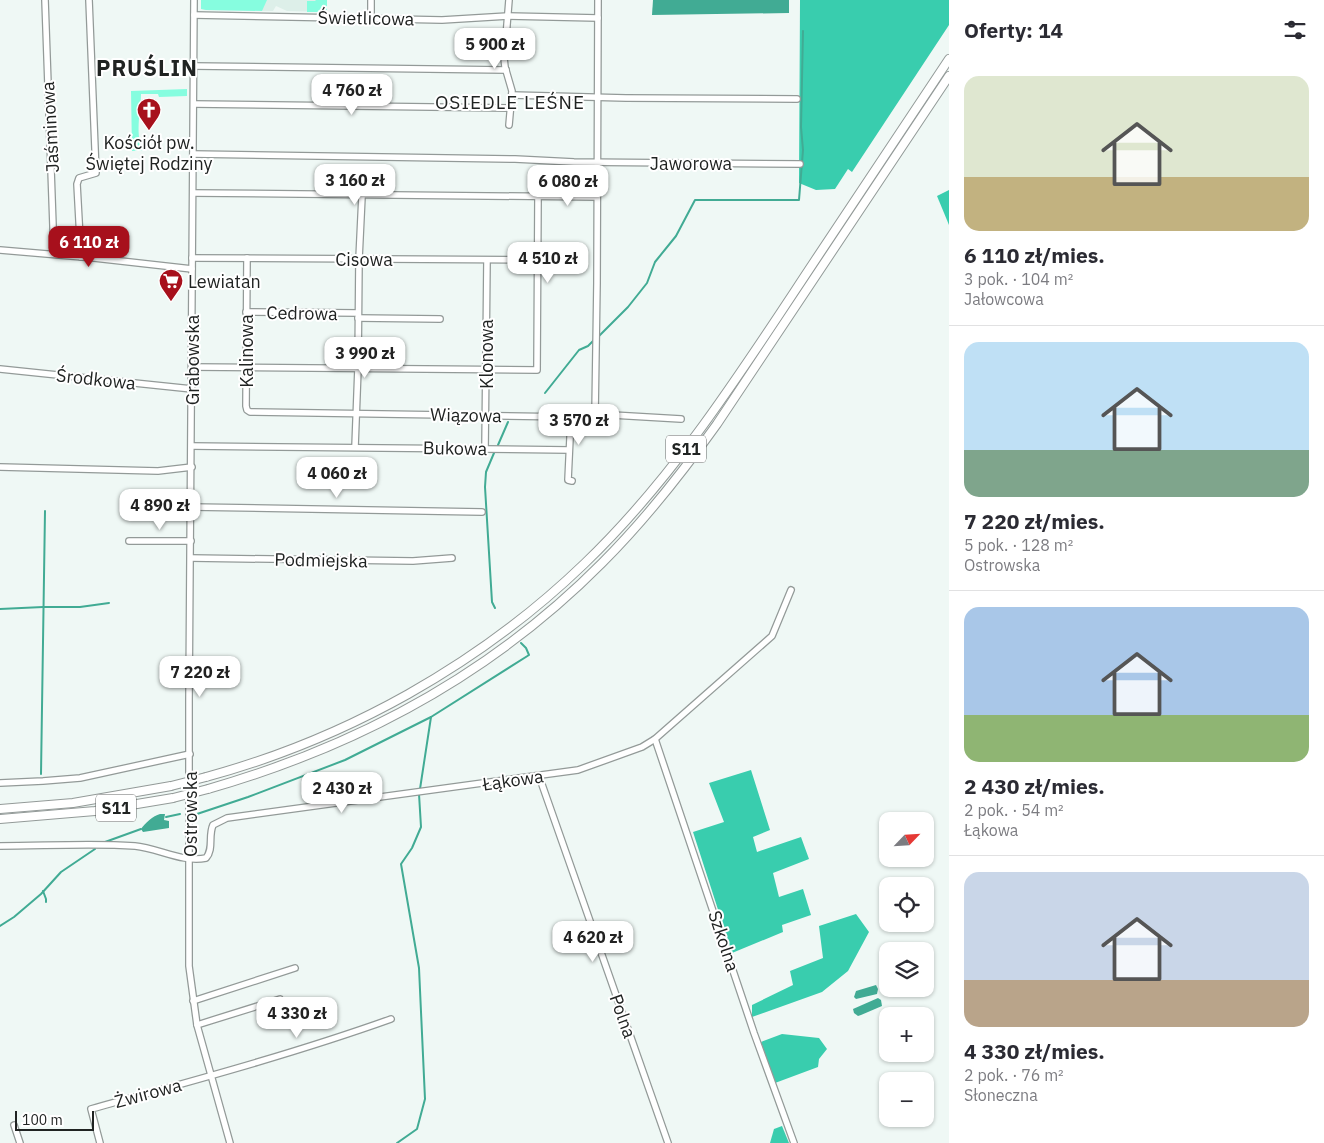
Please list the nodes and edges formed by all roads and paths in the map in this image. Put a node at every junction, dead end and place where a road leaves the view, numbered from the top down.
1 (45, 0) edge
2 (89, 0) edge
3 (194, 0) edge
4 (371, 0) edge
5 (508, 0) edge
6 (598, 0) edge
7 (194, 15) junction
8 (508, 16) junction
9 (371, 18) junction
10 (598, 18) junction
11 (949, 59) edge
12 (194, 66) junction
13 (506, 70) junction
14 (949, 76) edge
15 (512, 95) junction
16 (598, 97) junction
17 (797, 99) dead end
18 (194, 104) junction
19 (511, 108) junction
20 (509, 125) dead end
21 (193, 154) junction
22 (598, 162) junction
23 (800, 164) dead end
24 (193, 193) junction
25 (362, 196) junction
26 (538, 197) junction
27 (598, 197) junction
28 (0, 250) edge
29 (54, 254) junction
30 (81, 257) junction
31 (192, 258) junction
32 (247, 258) junction
33 (359, 260) junction
34 (487, 260) junction
35 (537, 260) junction
36 (192, 269) junction
37 (246, 312) junction
38 (358, 316) junction
39 (440, 318) dead end
40 (192, 367) junction
41 (246, 367) junction
42 (358, 368) junction
43 (0, 369) edge
44 (486, 370) junction
45 (192, 388) junction
46 (250, 412) joint
47 (355, 414) junction
48 (595, 414) junction
49 (486, 415) junction
50 (571, 417) junction
51 (681, 419) dead end
52 (192, 446) junction
53 (355, 447) junction
54 (485, 449) junction
55 (569, 450) junction
56 (0, 467) edge
57 (192, 468) junction
58 (191, 480) joint
59 (572, 482) dead end
60 (192, 507) junction
61 (482, 512) dead end
62 (191, 540) junction
63 (129, 541) dead end
64 (191, 558) junction
65 (452, 558) dead end
66 (791, 590) dead end
67 (656, 738) junction
68 (190, 754) junction
69 (539, 776) junction
70 (0, 783) edge
71 (0, 809) edge
72 (0, 819) edge
73 (0, 846) edge
74 (190, 859) junction
75 (295, 968) dead end
76 (280, 999) dead end
77 (193, 1001) junction
78 (391, 1018) dead end
79 (197, 1025) junction
80 (210, 1076) junction
81 (14, 1125) dead end
82 (20, 1143) edge
83 (100, 1143) edge
84 (230, 1143) edge
85 (668, 1143) edge
86 (794, 1143) edge

1 - 29 street, Jaśminowa
2 - 30 street
3 - 7 street, Grabowska
4 - 9 street
5 - 8 street
6 - 10 street
7 - 9 street, Świetlicowa
7 - 12 street, Grabowska
8 - 9 street, Świetlicowa
8 - 10 street, Świetlicowa
8 - 13 street
10 - 16 street
11 - 71 highway, S11, bridge
12 - 13 street
12 - 18 street, Grabowska
13 - 15 street
14 - 72 highway, S11, bridge
15 - 16 street
15 - 19 street
16 - 17 street
16 - 22 street
18 - 19 street
18 - 21 street, Grabowska
19 - 20 street
21 - 22 street, Jaworowa
21 - 24 street, Grabowska
22 - 23 street, Jaworowa
22 - 27 street
24 - 25 street
24 - 31 street, Grabowska
25 - 26 street
25 - 33 street
26 - 27 street
26 - 35 street
27 - 48 street
28 - 29 street
29 - 30 street
30 - 36 street
31 - 32 street, Cisowa
31 - 36 street, Grabowska
32 - 33 street, Cisowa
32 - 37 street, Kalinowa
33 - 34 street, Cisowa
33 - 38 street
34 - 35 street, Cisowa
34 - 44 street, Klonowa
35 - 44 street
36 - 40 street, Grabowska
37 - 38 street, Cedrowa
37 - 41 street, Kalinowa
38 - 39 street, Cedrowa
38 - 42 street
40 - 41 street
40 - 45 street, Grabowska
41 - 42 street
41 - 46 street, Kalinowa
42 - 44 street
42 - 47 street
43 - 45 street, Środkowa
44 - 49 street, Klonowa
45 - 52 street, Grabowska
46 - 47 street, Wiązowa
47 - 49 street, Wiązowa
47 - 53 street
48 - 50 street, Wiązowa
48 - 51 street, Wiązowa
49 - 50 street, Wiązowa
49 - 54 street, Klonowa
50 - 55 street
52 - 53 street, Bukowa
52 - 57 street, Grabowska
53 - 54 street, Bukowa
54 - 55 street, Bukowa
55 - 59 street
56 - 57 street
57 - 58 street, Grabowska
58 - 60 street, Ostrowska
60 - 61 street
60 - 62 street, Ostrowska
62 - 63 street
62 - 64 street, Ostrowska
64 - 65 street, Podmiejska
64 - 68 street, Ostrowska
66 - 67 street, Łąkowa
67 - 69 street, Łąkowa
67 - 86 street, Szkolna
68 - 70 street
68 - 74 street, Ostrowska
69 - 74 street, Łąkowa
69 - 85 street, Polna
73 - 74 street
74 - 77 street, Ostrowska
75 - 77 street
76 - 79 street
77 - 79 street, Ostrowska
78 - 80 street
79 - 80 street, Ostrowska
80 - 83 street, Żwirowa
80 - 84 street, Ostrowska
81 - 82 street

